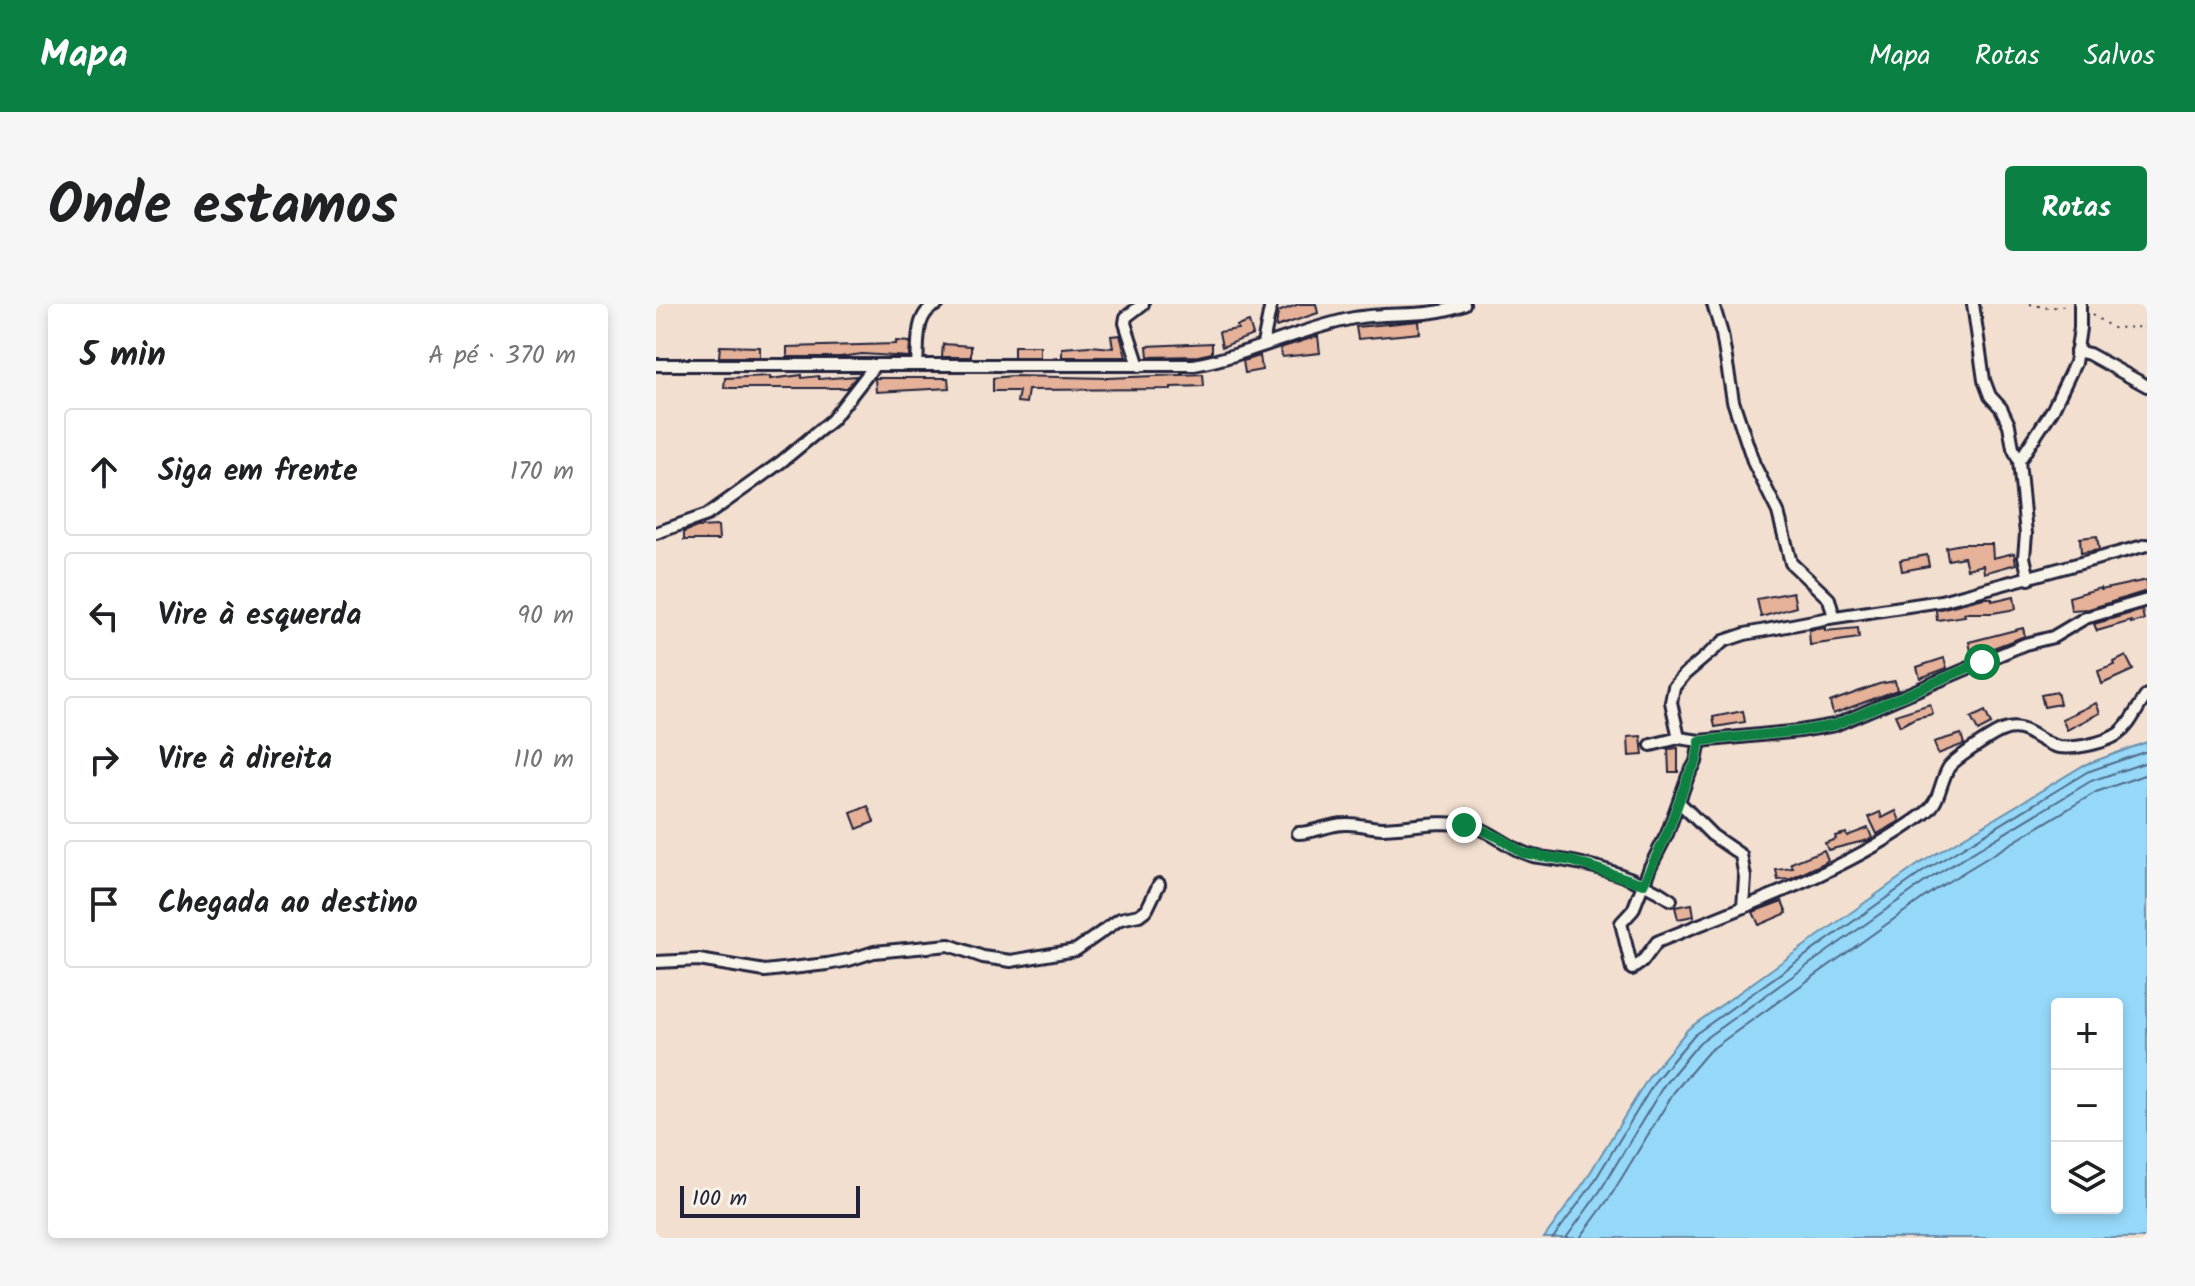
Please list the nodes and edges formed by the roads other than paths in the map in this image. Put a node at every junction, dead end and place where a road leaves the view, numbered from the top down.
1 (938, 304) edge
2 (1143, 304) edge
3 (1271, 304) edge
4 (1464, 304) edge
5 (1713, 304) edge
6 (1973, 304) edge
7 (2080, 304) edge
8 (1263, 344) junction
9 (2076, 351) junction
10 (656, 365) edge
11 (875, 365) junction
12 (917, 365) junction
13 (1139, 366) junction
14 (2147, 386) edge
15 (2019, 461) junction
16 (656, 533) edge
17 (2147, 545) edge
18 (2029, 579) junction
19 (2147, 600) edge
20 (1834, 617) junction
21 (2147, 695) edge
22 (1679, 738) junction
23 (1700, 741) junction
24 (1651, 745) dead end
25 (1679, 802) junction
26 (1298, 833) dead end
27 (1159, 884) dead end
28 (1643, 884) junction
29 (1671, 900) dead end
30 (1743, 907) junction
31 (656, 962) edge

1 - 12 street
2 - 13 street
3 - 8 street
4 - 8 street
5 - 20 street
6 - 15 street
7 - 9 street
8 - 13 street
9 - 14 street
9 - 15 street
10 - 11 street
11 - 12 street
11 - 16 street
12 - 13 street
15 - 18 street
17 - 18 street
18 - 20 street
19 - 23 street
20 - 22 street
21 - 30 street
22 - 23 street
22 - 24 street
23 - 25 street
25 - 28 street
25 - 30 street
26 - 28 street
27 - 31 street
28 - 29 street
28 - 30 street

